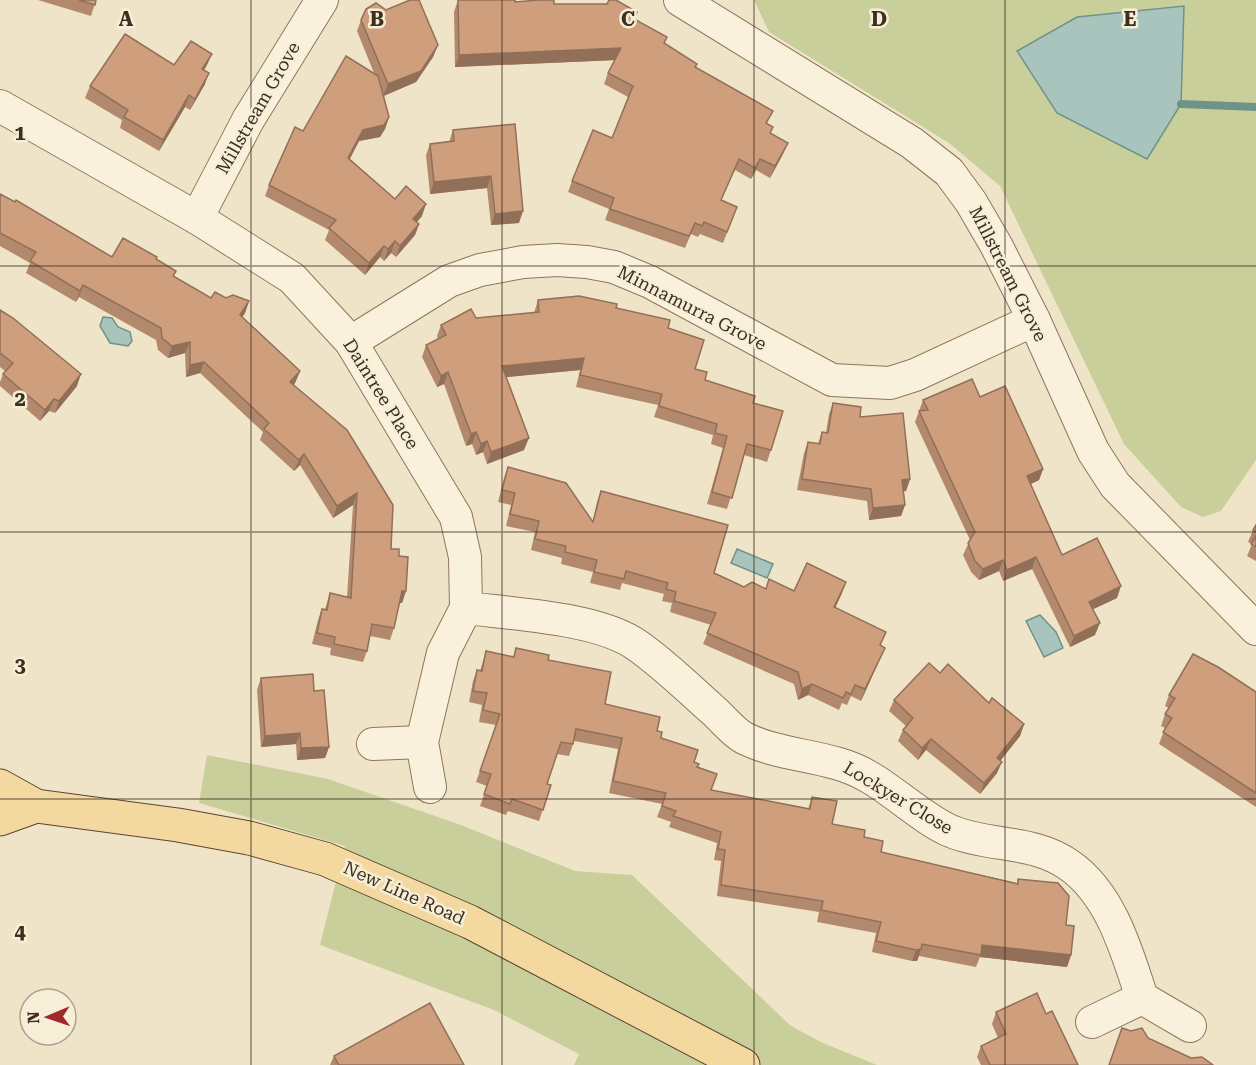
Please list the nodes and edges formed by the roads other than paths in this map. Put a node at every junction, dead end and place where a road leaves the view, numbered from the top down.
1 (322, 0) edge
2 (681, 0) edge
3 (714, 9) edge
4 (0, 106) edge
5 (197, 218) junction
6 (1034, 320) junction
7 (351, 342) junction
8 (466, 608) junction
9 (1256, 629) edge
10 (422, 742) junction
11 (373, 744) dead end
12 (0, 786) edge
13 (430, 787) dead end
14 (36, 806) junction
15 (0, 819) edge
16 (1142, 998) junction
17 (1092, 1022) dead end
18 (1190, 1026) dead end
19 (743, 1065) edge

1 - 5 street, Millstream Grove
2 - 3 street, Millstream Grove
3 - 6 street, Millstream Grove
4 - 5 street, Daintree Place
5 - 7 street, Daintree Place
6 - 7 street, Minnamurra Grove
6 - 9 street, Millstream Grove
7 - 8 street, Daintree Place
8 - 10 street, Daintree Place
8 - 16 street, Lockyer Close
10 - 11 street
10 - 13 street, Daintree Place
12 - 14 main road, New Line Road
14 - 15 main road, New Line Road
14 - 19 main road, New Line Road
16 - 17 street
16 - 18 street

